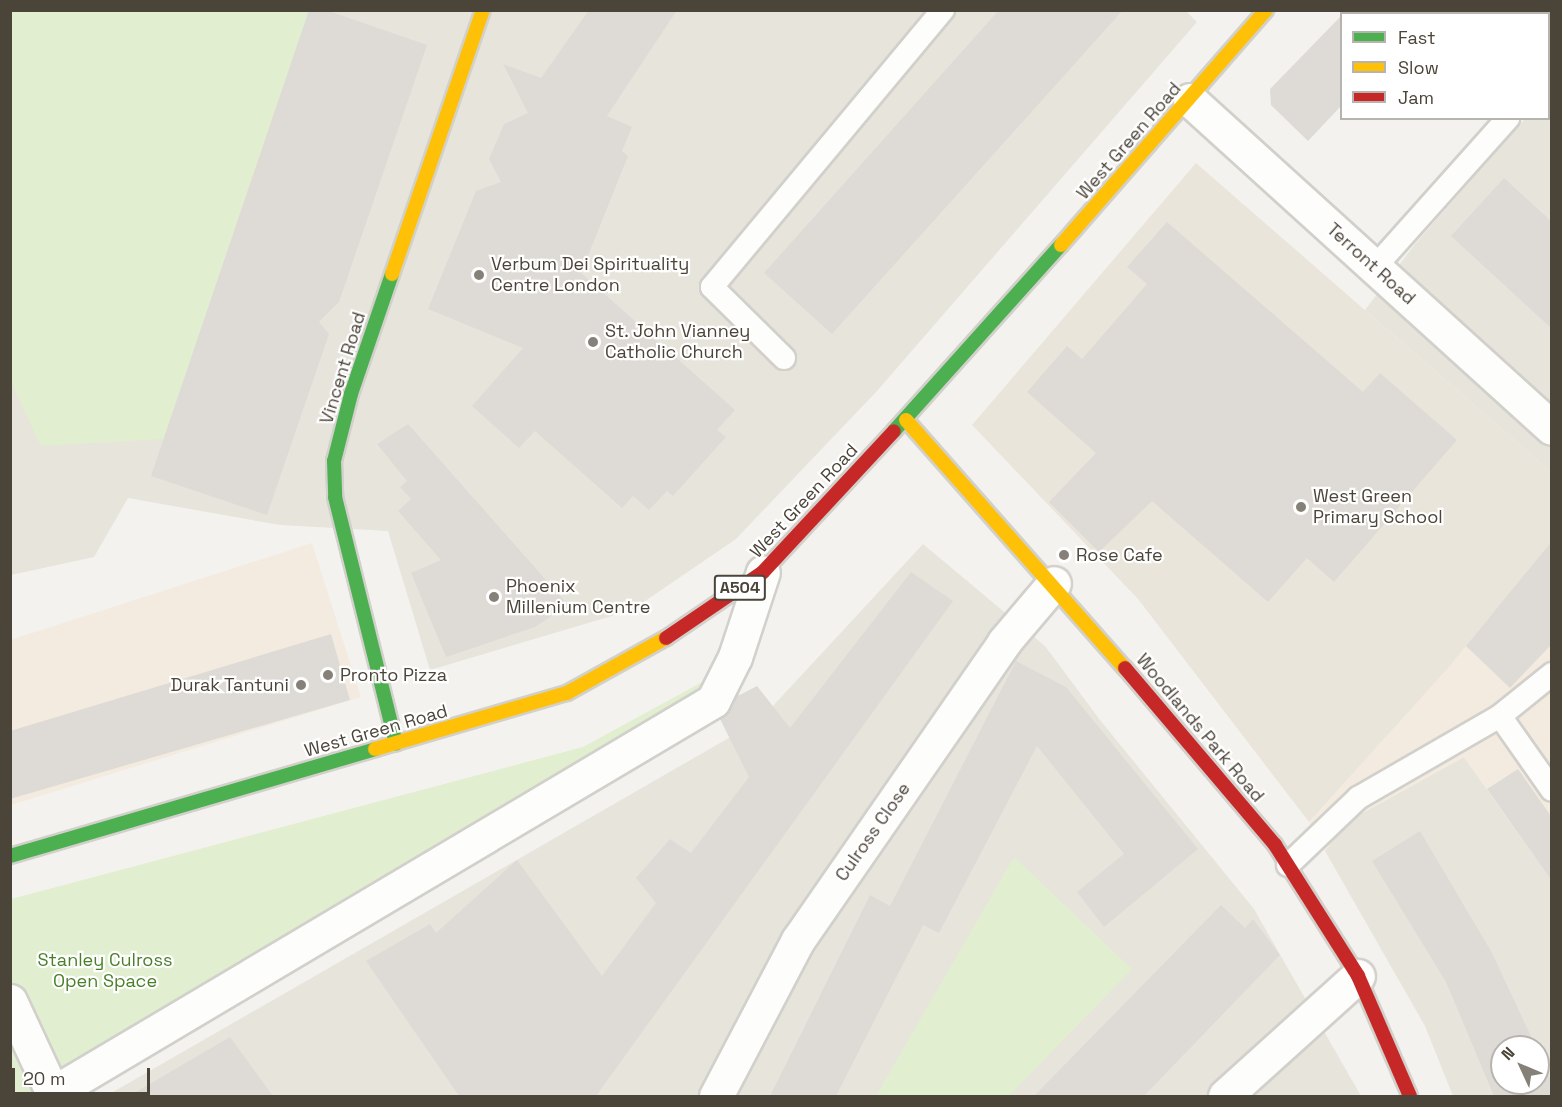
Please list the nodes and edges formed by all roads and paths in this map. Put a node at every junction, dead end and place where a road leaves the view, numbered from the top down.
1 (483, 10) edge
2 (943, 10) edge
3 (1266, 10) edge
4 (1190, 100) junction
5 (1506, 120) edge
6 (1375, 267) junction
7 (784, 358) dead end
8 (906, 420) junction
9 (1551, 428) edge
10 (763, 572) junction
11 (1054, 583) junction
12 (1551, 674) edge
13 (1500, 716) junction
14 (396, 744) junction
15 (1551, 790) edge
16 (10, 856) edge
17 (1288, 865) junction
18 (1358, 976) junction
19 (10, 1001) edge
20 (54, 1095) edge
21 (716, 1096) edge
22 (1225, 1096) edge
23 (1410, 1096) edge

1 - 14 street, Vincent Road
2 - 7 lane
3 - 4 street, West Green Road / A504
4 - 6 street, Terront Road
4 - 8 street, West Green Road / A504
5 - 6 lane
6 - 9 street, Terront Road
8 - 10 street, West Green Road / A504
8 - 11 street, Woodlands Park Road
10 - 14 street, West Green Road / A504
10 - 20 street
11 - 17 street, Woodlands Park Road
11 - 21 street, Culross Close
12 - 13 lane
13 - 15 lane
13 - 17 lane
14 - 16 street, West Green Road / A504
17 - 18 street, Woodlands Park Road
18 - 22 street
18 - 23 street, Woodlands Park Road
19 - 20 street

